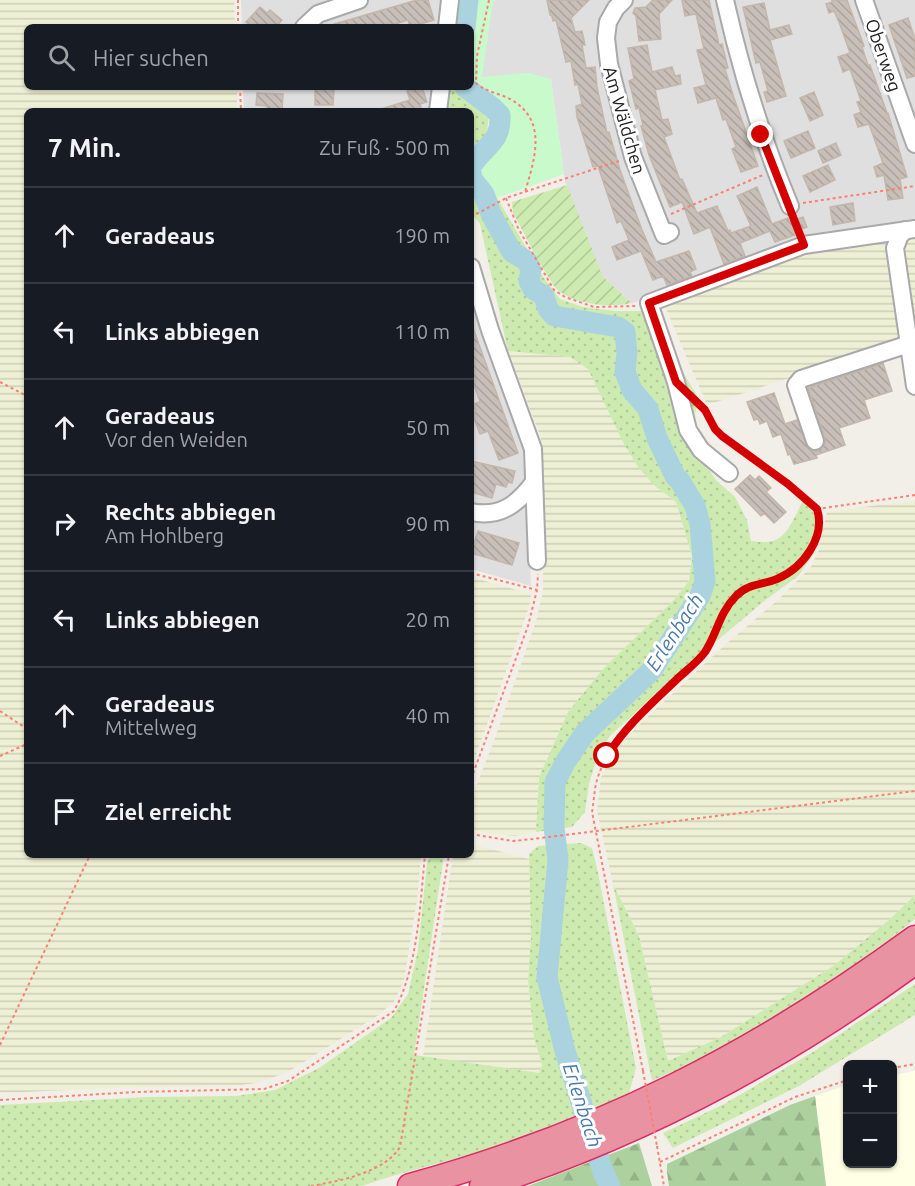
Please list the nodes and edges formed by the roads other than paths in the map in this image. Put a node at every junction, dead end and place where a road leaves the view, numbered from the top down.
1 (359, 0) edge
2 (450, 0) edge
3 (624, 0) edge
4 (725, 0) edge
5 (864, 0) edge
6 (307, 24) edge
7 (447, 24) edge
8 (441, 90) edge
9 (438, 108) edge
10 (915, 144) edge
11 (790, 206) road end
12 (910, 229) edge
13 (670, 232) dead end
14 (474, 277) edge
15 (909, 344) junction
16 (915, 386) edge
17 (815, 441) dead end
18 (729, 473) dead end
19 (534, 482) junction
20 (474, 512) edge
21 (537, 561) road end
22 (915, 938) edge
23 (915, 962) edge
24 (594, 1134) junction
25 (410, 1186) edge
26 (482, 1186) edge

1 - 6 street
2 - 7 street
3 - 13 street, Am Wäldchen
4 - 11 street
5 - 10 street, Oberweg
8 - 9 street
12 - 15 street
12 - 18 street
14 - 19 street
15 - 16 street
15 - 17 street
19 - 20 street
19 - 21 street
22 - 24 highway
23 - 24 highway
24 - 25 highway
24 - 26 highway

